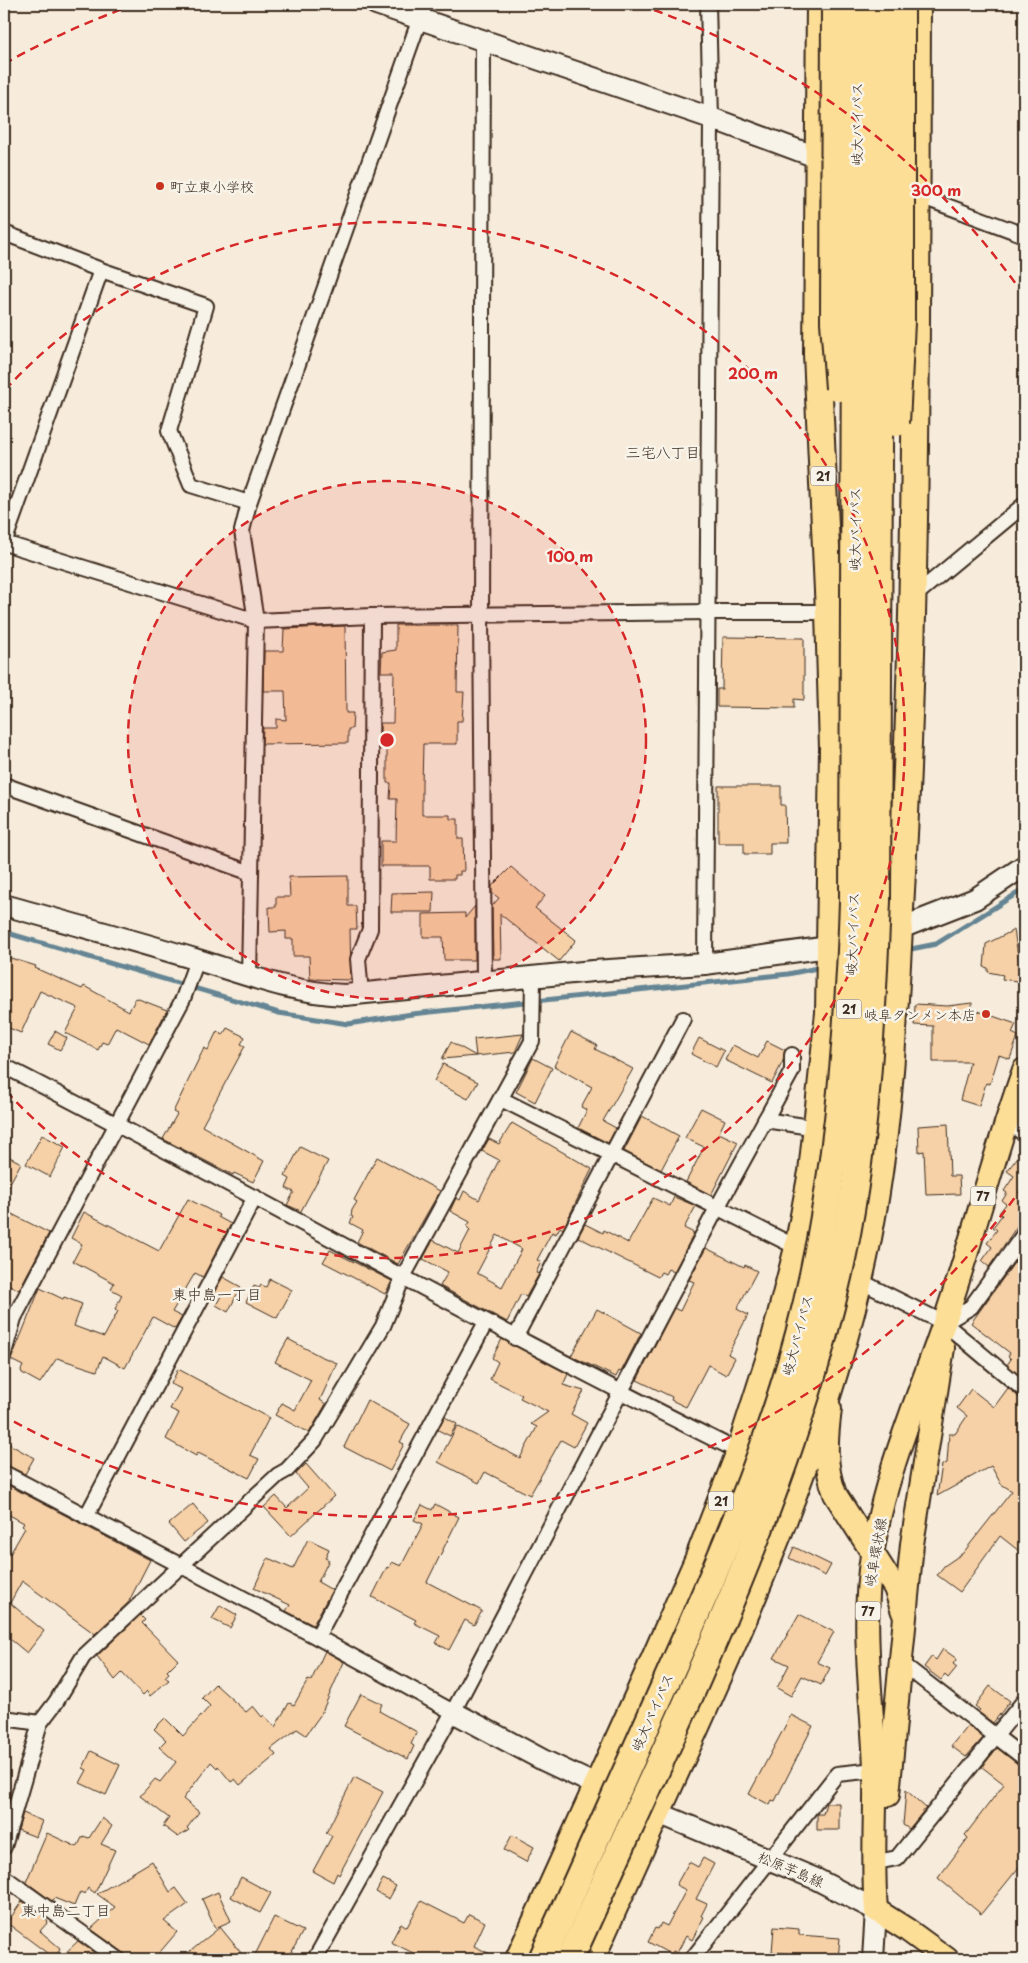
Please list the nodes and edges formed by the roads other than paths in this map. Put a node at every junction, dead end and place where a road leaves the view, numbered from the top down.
1 (376, 4) edge
2 (708, 4) edge
3 (820, 4) edge
4 (835, 4) edge
5 (856, 4) edge
6 (881, 4) edge
7 (901, 4) edge
8 (918, 4) edge
9 (422, 11) edge
10 (483, 41) junction
11 (711, 118) junction
12 (819, 158) junction
13 (916, 195) junction
14 (4, 232) edge
15 (1024, 235) edge
16 (101, 270) junction
17 (249, 503) junction
18 (1024, 505) edge
19 (4, 543) edge
20 (913, 597) junction
21 (709, 612) junction
22 (829, 612) junction
23 (481, 615) junction
24 (372, 616) junction
25 (256, 621) junction
26 (854, 626) junction
27 (909, 743) junction
28 (879, 767) junction
29 (4, 785) edge
30 (1024, 866) edge
31 (251, 873) junction
32 (4, 905) edge
33 (899, 930) junction
34 (865, 939) junction
35 (830, 948) junction
36 (705, 964) junction
37 (194, 967) junction
38 (249, 976) junction
39 (484, 982) junction
40 (532, 983) junction
41 (361, 994) junction
42 (683, 1019) dead end
43 (792, 1055) dead end
44 (4, 1066) edge
45 (1024, 1070) edge
46 (501, 1099) junction
47 (765, 1120) junction
48 (1006, 1120) junction
49 (118, 1125) junction
50 (817, 1128) junction
51 (1024, 1134) edge
52 (611, 1156) junction
53 (812, 1172) junction
54 (255, 1197) junction
55 (717, 1208) junction
56 (1024, 1234) edge
57 (798, 1248) junction
58 (403, 1277) junction
59 (859, 1280) junction
60 (486, 1322) junction
61 (944, 1323) junction
62 (515, 1338) junction
63 (4, 1353) edge
64 (835, 1374) junction
65 (1024, 1390) edge
66 (620, 1392) junction
67 (740, 1452) junction
68 (4, 1473) edge
69 (86, 1517) junction
70 (872, 1552) junction
71 (179, 1566) junction
72 (904, 1626) junction
73 (317, 1636) junction
74 (900, 1662) junction
75 (1024, 1702) edge
76 (454, 1712) junction
77 (4, 1718) edge
78 (40, 1723) junction
79 (997, 1736) junction
80 (1024, 1758) edge
81 (875, 1770) junction
82 (596, 1786) junction
83 (658, 1814) junction
84 (4, 1848) edge
85 (771, 1860) junction
86 (882, 1861) junction
87 (4, 1877) edge
88 (876, 1910) junction
89 (602, 1934) junction
90 (118, 1959) edge
91 (315, 1959) edge
92 (519, 1959) edge
93 (542, 1959) edge
94 (570, 1959) edge
95 (591, 1959) edge
96 (596, 1959) edge
97 (692, 1959) edge
98 (873, 1959) edge
99 (947, 1959) edge

1 - 9 street
2 - 11 street
3 - 12 highway, 21
4 - 26 highway, 21, bridge
5 - 26 highway, 岐大バイパス / 21, bridge
6 - 28 highway, 岐大バイパス / 21, bridge
7 - 28 highway, 21, bridge
8 - 13 highway
9 - 10 street
9 - 17 street
10 - 11 street
10 - 23 street
11 - 12 street
11 - 21 street
12 - 13 street
12 - 22 highway, 21
13 - 15 street
13 - 20 highway
14 - 16 street
16 - 17 street
16 - 19 street
17 - 25 street
18 - 20 street
19 - 25 street
20 - 27 highway
21 - 22 street
21 - 23 street
21 - 36 street
22 - 35 highway, 21
23 - 24 street
23 - 39 street
24 - 25 street
24 - 41 street
25 - 31 street
26 - 93 highway, 岐大バイパス / 21, bridge
27 - 33 highway
27 - 34 highway
28 - 94 highway, 岐大バイパス / 21, bridge
29 - 31 street
30 - 33 street
31 - 38 street
32 - 37 street
33 - 34 street
33 - 59 highway
34 - 35 street
34 - 53 highway
35 - 36 street
35 - 50 highway, 21
36 - 40 street
37 - 38 street
37 - 49 street
38 - 41 street
39 - 40 street
39 - 41 street
40 - 46 street
42 - 52 street
43 - 47 street
44 - 49 street
45 - 48 main road, 岐阜環状線 / 77
46 - 52 street
46 - 58 street
47 - 50 street
47 - 55 street
48 - 51 street
48 - 61 main road, 岐阜環状線 / 77
49 - 54 street
49 - 63 street
50 - 53 highway, 21
52 - 55 street
52 - 62 street
53 - 57 highway, 21
54 - 58 street
54 - 69 street
55 - 57 street
55 - 66 street
56 - 61 street
57 - 59 street
57 - 67 highway, 21
58 - 60 street
58 - 71 street
59 - 61 street
59 - 64 highway
60 - 62 street
60 - 73 street
61 - 65 street
61 - 70 main road, 岐阜環状線 / 77
61 - 72 main road, 岐阜環状線 / 77
62 - 66 street
64 - 70 main road
64 - 83 highway
66 - 67 street
66 - 76 street
67 - 82 highway, 21
68 - 69 street
69 - 71 street
70 - 72 main road
70 - 81 main road, 岐阜環状線 / 77
71 - 73 street
71 - 78 street
72 - 74 main road, 岐阜環状線 / 77
73 - 76 street
74 - 79 street
74 - 86 main road, 岐阜環状線 / 77
75 - 79 street
76 - 82 street, 松原芋島線
76 - 91 street
77 - 78 street
78 - 84 street
79 - 80 street
79 - 86 street
81 - 85 street
81 - 88 main road, 岐阜環状線 / 77
82 - 83 street, 松原芋島線
82 - 92 highway, 21
83 - 85 street, 松原芋島線
83 - 89 highway
85 - 88 street, 松原芋島線
85 - 97 street
86 - 88 main road, 岐阜環状線 / 77
87 - 90 street
88 - 98 street
88 - 99 main road
89 - 95 highway
89 - 96 street

